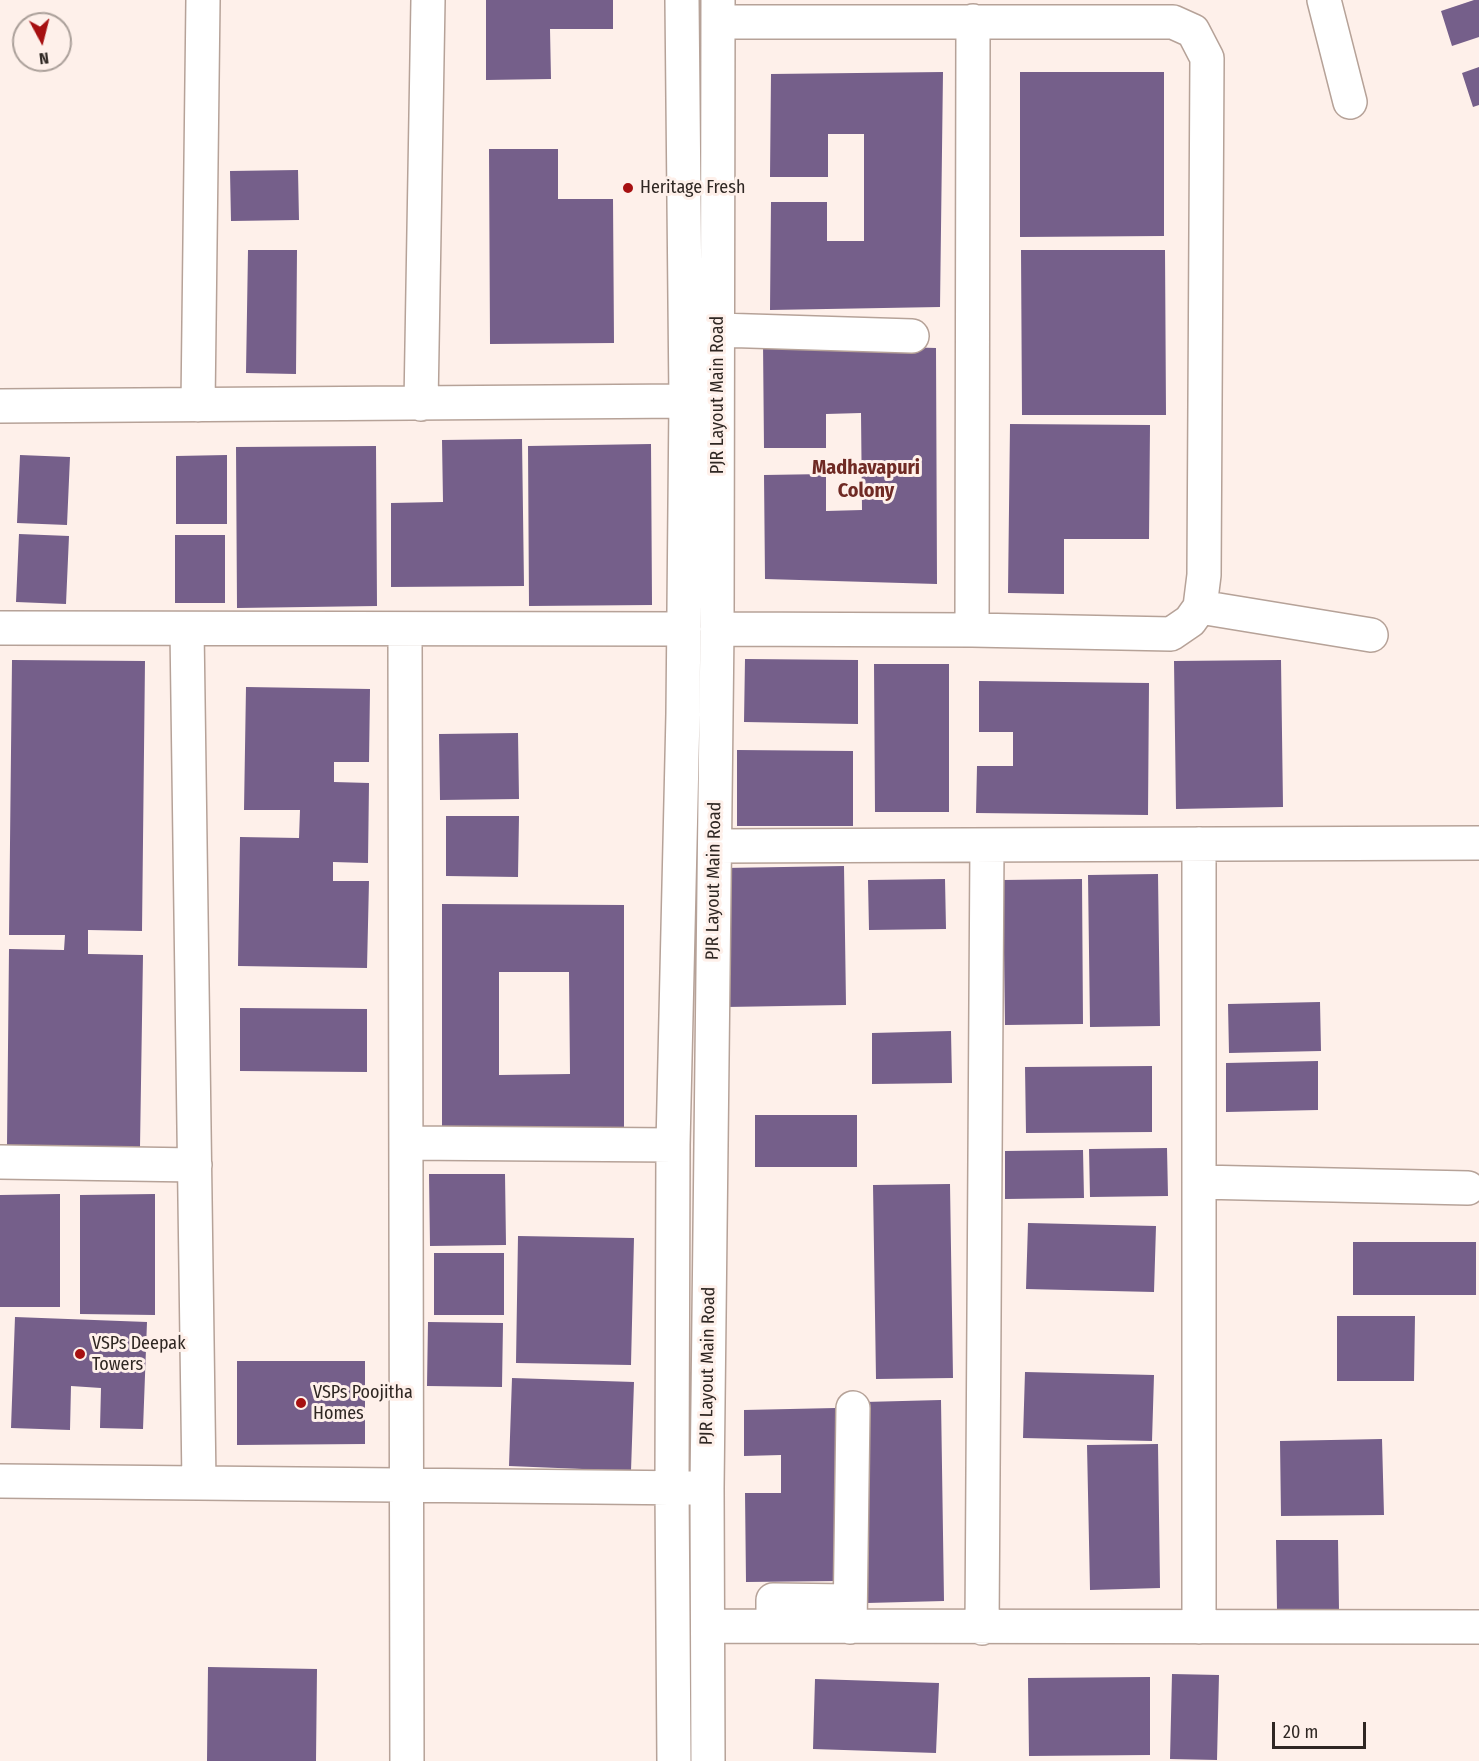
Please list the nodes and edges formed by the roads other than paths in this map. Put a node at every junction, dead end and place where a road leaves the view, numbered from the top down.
1 (203, 0) edge
2 (428, 0) edge
3 (682, 0) edge
4 (1324, 0) edge
5 (718, 11) edge
6 (973, 21) junction
7 (1350, 102) dead end
8 (718, 330) junction
9 (912, 336) dead end
10 (686, 401) junction
11 (421, 404) junction
12 (198, 405) junction
13 (0, 406) edge
14 (1200, 607) junction
15 (0, 628) edge
16 (187, 629) junction
17 (684, 629) junction
18 (405, 630) junction
19 (717, 630) junction
20 (972, 630) junction
21 (1371, 635) dead end
22 (683, 714) junction
23 (716, 716) junction
24 (1479, 843) edge
25 (1199, 844) junction
26 (987, 845) junction
27 (715, 846) junction
28 (406, 1143) junction
29 (673, 1145) junction
30 (0, 1162) edge
31 (195, 1165) junction
32 (1199, 1182) junction
33 (1468, 1188) dead end
34 (853, 1408) dead end
35 (0, 1481) edge
36 (199, 1483) junction
37 (407, 1484) junction
38 (672, 1488) junction
39 (707, 1488) junction
40 (850, 1614) junction
41 (708, 1626) junction
42 (1199, 1627) junction
43 (1479, 1627) edge
44 (982, 1628) junction
45 (408, 1761) edge
46 (674, 1761) edge
47 (708, 1761) edge

1 - 12 street
2 - 11 street
3 - 10 street
4 - 7 street
5 - 6 street
5 - 8 street, PJR Layout Main Road
6 - 14 street
6 - 20 street
8 - 9 street
8 - 19 street, PJR Layout Main Road
10 - 11 street
10 - 17 street
11 - 12 street
12 - 13 street
14 - 20 street
14 - 21 street
15 - 16 street
16 - 18 street
16 - 31 street
17 - 18 street
17 - 22 street
18 - 28 street
19 - 20 street
19 - 23 street, PJR Layout Main Road
22 - 23 street
22 - 29 street
23 - 27 street, PJR Layout Main Road
24 - 25 street
25 - 26 street
25 - 32 street
26 - 27 street
26 - 44 street
27 - 39 street, PJR Layout Main Road
28 - 29 street
28 - 37 street
29 - 38 street
30 - 31 street
31 - 36 street
32 - 33 street
32 - 42 street
34 - 40 street
35 - 36 street
36 - 37 street
37 - 38 street
37 - 45 street
38 - 39 street
38 - 46 street
39 - 41 street, PJR Layout Main Road
40 - 41 street
40 - 44 street
41 - 47 street, PJR Layout Main Road
42 - 43 street
42 - 44 street

